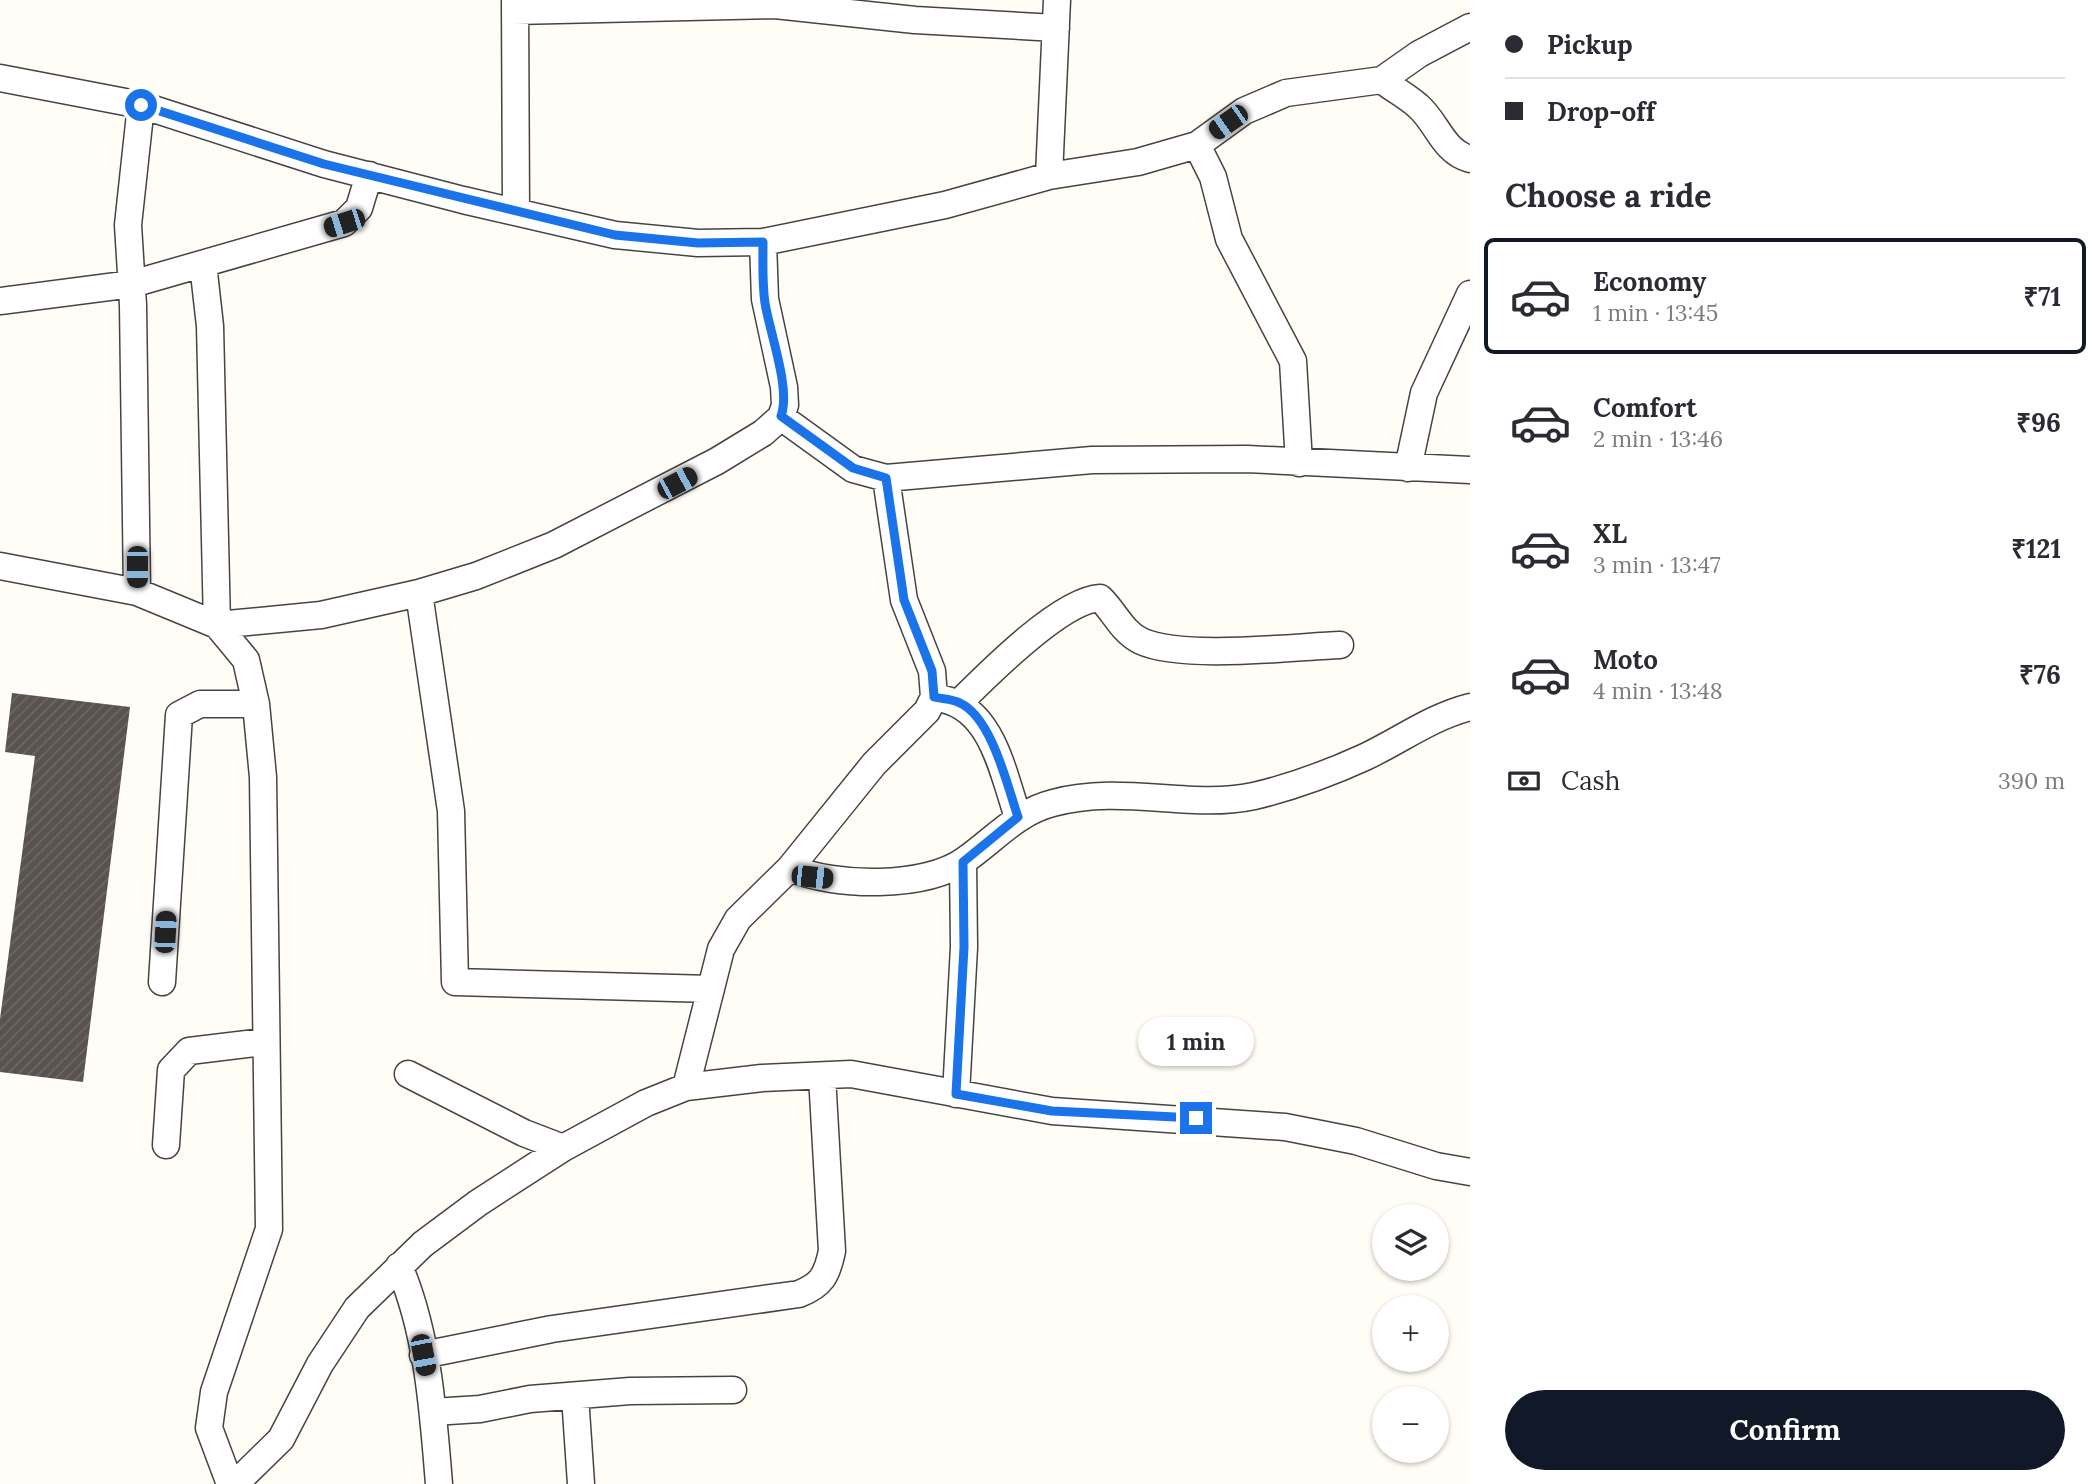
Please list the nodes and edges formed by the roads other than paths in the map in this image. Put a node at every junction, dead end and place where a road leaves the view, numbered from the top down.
1 (1057, 0) edge
2 (515, 5) edge
3 (1470, 27) edge
4 (1056, 28) junction
5 (0, 78) edge
6 (1382, 80) junction
7 (141, 105) junction
8 (1197, 145) junction
9 (1470, 159) edge
10 (369, 175) junction
11 (1049, 176) junction
12 (516, 212) junction
13 (763, 242) junction
14 (203, 264) junction
15 (132, 285) junction
16 (1470, 294) edge
17 (0, 301) edge
18 (781, 416) junction
19 (1298, 463) junction
20 (1408, 468) junction
21 (1470, 470) edge
22 (886, 478) junction
23 (0, 566) edge
24 (137, 592) junction
25 (419, 593) junction
26 (217, 625) junction
27 (1340, 645) dead end
28 (934, 697) junction
29 (960, 702) junction
30 (256, 704) junction
31 (1470, 707) edge
32 (1018, 817) junction
33 (963, 862) junction
34 (790, 868) junction
35 (162, 982) dead end
36 (711, 989) junction
37 (264, 1042) junction
38 (408, 1074) dead end
39 (822, 1076) junction
40 (686, 1087) junction
41 (956, 1094) junction
42 (166, 1145) dead end
43 (563, 1148) junction
44 (1470, 1172) edge
45 (399, 1266) junction
46 (423, 1355) junction
47 (733, 1390) dead end
48 (575, 1396) junction
49 (433, 1412) junction
50 (233, 1484) edge
51 (439, 1484) edge
52 (581, 1484) edge

1 - 4 street
2 - 4 street
2 - 12 street
3 - 6 street
4 - 11 street
5 - 7 street
6 - 8 street
6 - 9 street
7 - 10 street
7 - 15 street
8 - 11 street
8 - 19 street
10 - 12 street
10 - 14 street
11 - 13 street
12 - 13 street
13 - 18 street
14 - 15 street
14 - 26 street
15 - 17 street
15 - 24 street
16 - 20 street
18 - 22 street
18 - 25 street
19 - 20 street
19 - 22 street
20 - 21 street
22 - 28 street
23 - 24 street
24 - 26 street
25 - 26 street
25 - 36 street
26 - 30 street
27 - 29 street
28 - 29 street
28 - 34 street
29 - 32 street
30 - 35 street
30 - 37 street
31 - 32 street
32 - 33 street
33 - 34 street
33 - 41 street
34 - 36 street
36 - 40 street
37 - 42 street
37 - 50 street
38 - 43 street
39 - 40 street
39 - 41 street
39 - 46 street
40 - 43 street
41 - 44 street
43 - 45 street
45 - 46 street
45 - 50 street
46 - 49 street
47 - 48 street
48 - 49 street
48 - 52 street
49 - 51 street

